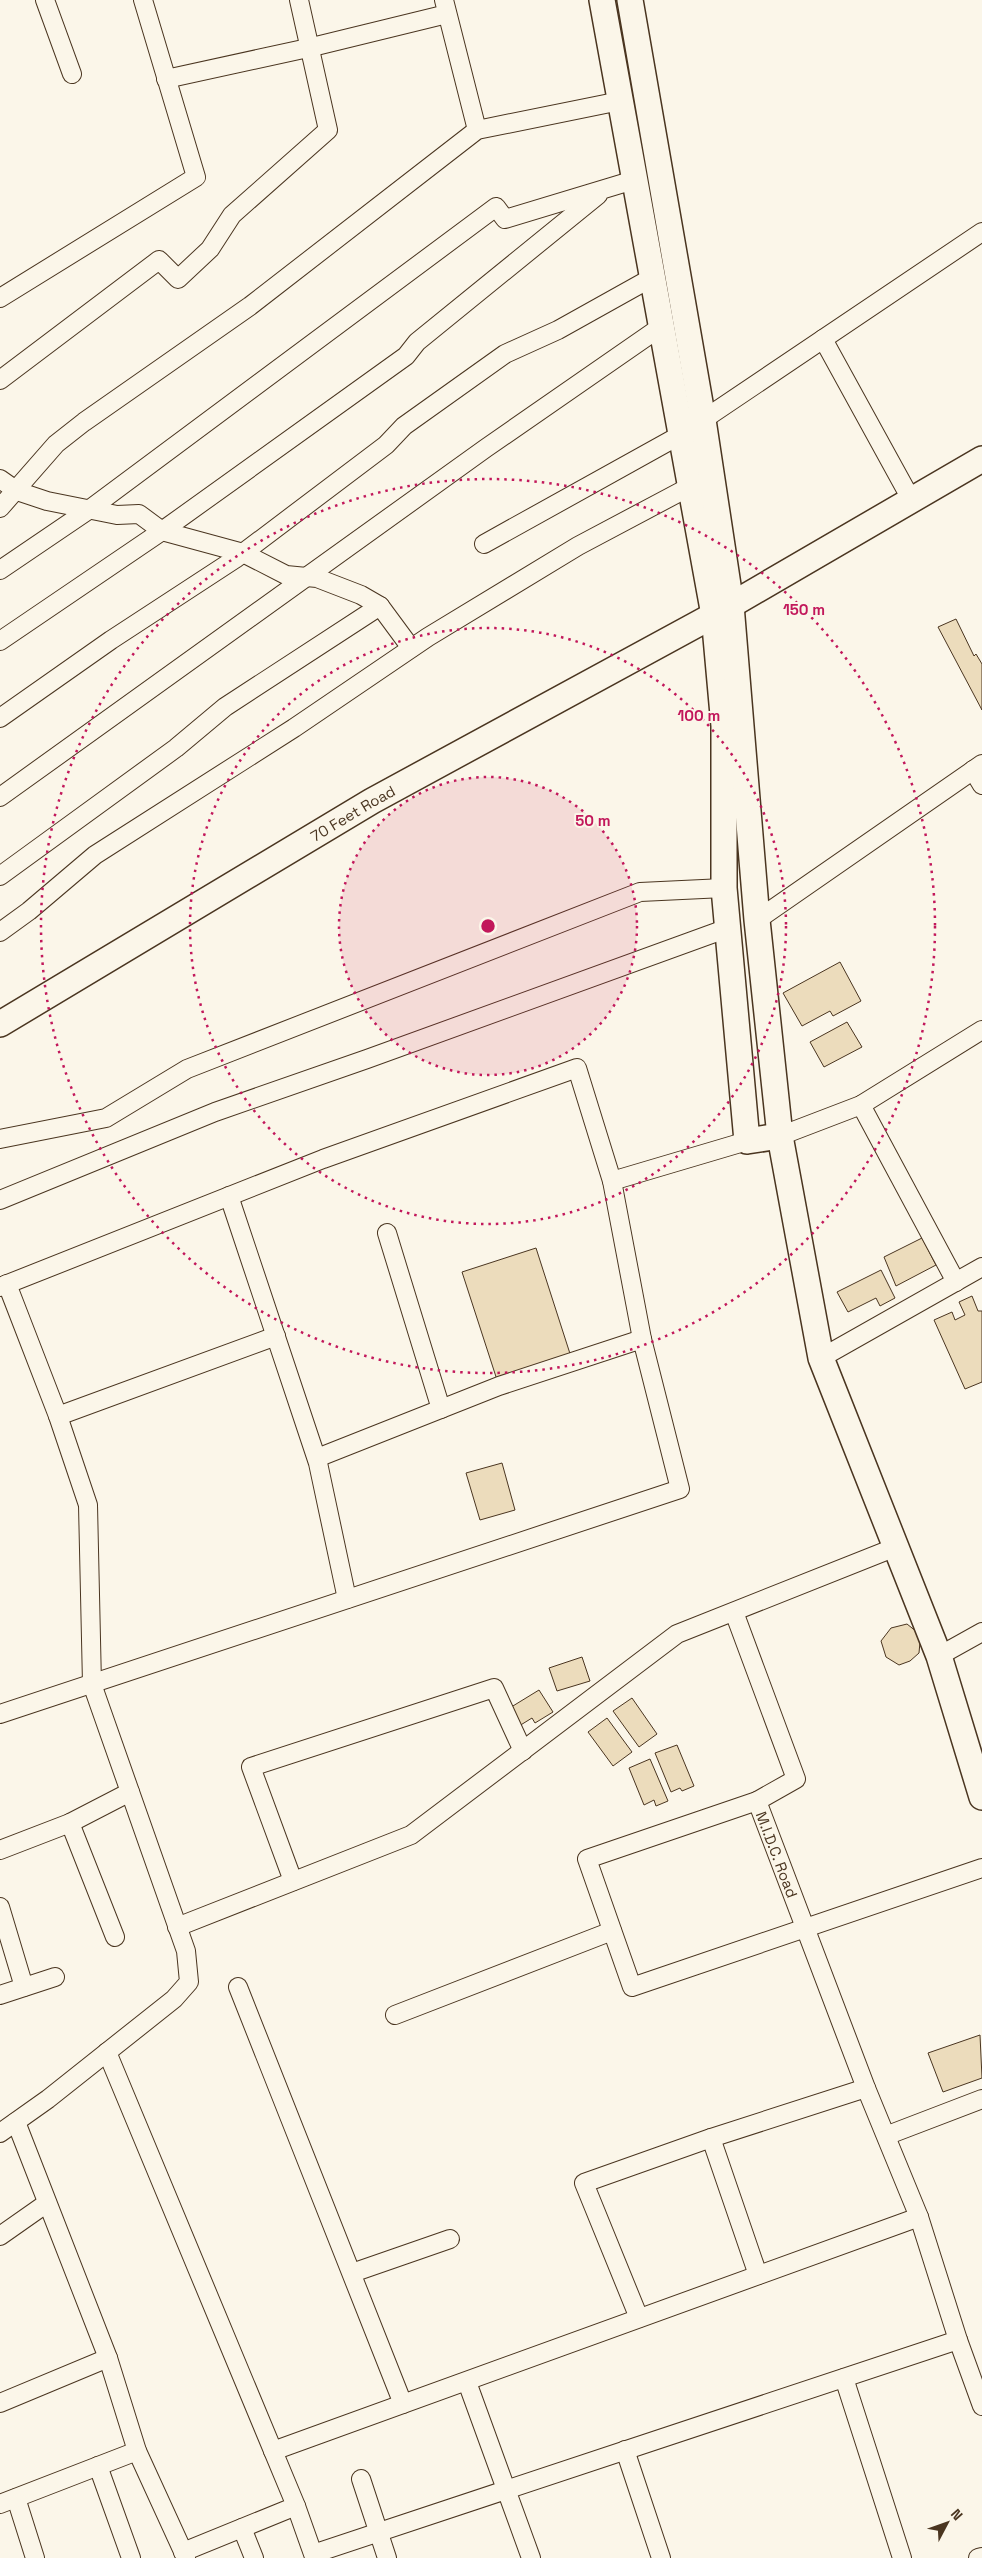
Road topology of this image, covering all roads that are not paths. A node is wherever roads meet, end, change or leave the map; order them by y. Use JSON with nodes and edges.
{"nodes":[{"id":1,"x":45,"y":0,"type":"edge"},
{"id":2,"x":143,"y":0,"type":"edge"},
{"id":3,"x":299,"y":0,"type":"edge"},
{"id":4,"x":602,"y":0,"type":"edge"},
{"id":5,"x":630,"y":0,"type":"edge"},
{"id":6,"x":446,"y":7,"type":"edge"},
{"id":7,"x":308,"y":48,"type":"junction"},
{"id":8,"x":72,"y":74,"type":"dead end"},
{"id":9,"x":166,"y":79,"type":"junction"},
{"id":10,"x":620,"y":101,"type":"junction"},
{"id":11,"x":477,"y":130,"type":"junction"},
{"id":12,"x":634,"y":180,"type":"junction"},
{"id":13,"x":604,"y":190,"type":"junction"},
{"id":14,"x":982,"y":232,"type":"edge"},
{"id":15,"x":652,"y":276,"type":"junction"},
{"id":16,"x":0,"y":298,"type":"edge"},
{"id":17,"x":662,"y":326,"type":"junction"},
{"id":18,"x":823,"y":339,"type":"junction"},
{"id":19,"x":0,"y":380,"type":"edge"},
{"id":20,"x":703,"y":420,"type":"junction"},
{"id":21,"x":682,"y":434,"type":"junction"},
{"id":22,"x":982,"y":459,"type":"edge"},
{"id":23,"x":0,"y":479,"type":"edge"},
{"id":24,"x":691,"y":486,"type":"junction"},
{"id":25,"x":17,"y":491,"type":"junction"},
{"id":26,"x":912,"y":501,"type":"junction"},
{"id":27,"x":0,"y":508,"type":"edge"},
{"id":28,"x":90,"y":509,"type":"junction"},
{"id":29,"x":162,"y":531,"type":"junction"},
{"id":30,"x":484,"y":544,"type":"dead end"},
{"id":31,"x":242,"y":553,"type":"junction"},
{"id":32,"x":0,"y":570,"type":"edge"},
{"id":33,"x":306,"y":577,"type":"junction"},
{"id":34,"x":380,"y":606,"type":"junction"},
{"id":35,"x":722,"y":610,"type":"junction"},
{"id":36,"x":0,"y":641,"type":"edge"},
{"id":37,"x":411,"y":648,"type":"junction"},
{"id":38,"x":0,"y":718,"type":"edge"},
{"id":39,"x":979,"y":773,"type":"edge"},
{"id":40,"x":0,"y":797,"type":"edge"},
{"id":41,"x":0,"y":876,"type":"edge"},
{"id":42,"x":724,"y":888,"type":"junction"},
{"id":43,"x":757,"y":920,"type":"junction"},
{"id":44,"x":728,"y":928,"type":"junction"},
{"id":45,"x":0,"y":932,"type":"edge"},
{"id":46,"x":0,"y":1024,"type":"edge"},
{"id":47,"x":982,"y":1030,"type":"edge"},
{"id":48,"x":861,"y":1105,"type":"junction"},
{"id":49,"x":780,"y":1136,"type":"junction"},
{"id":50,"x":0,"y":1139,"type":"edge"},
{"id":51,"x":747,"y":1141,"type":"junction"},
{"id":52,"x":612,"y":1180,"type":"junction"},
{"id":53,"x":229,"y":1196,"type":"junction"},
{"id":54,"x":0,"y":1200,"type":"edge"},
{"id":55,"x":387,"y":1233,"type":"dead end"},
{"id":56,"x":982,"y":1267,"type":"edge"},
{"id":57,"x":956,"y":1282,"type":"junction"},
{"id":58,"x":4,"y":1286,"type":"edge"},
{"id":59,"x":276,"y":1336,"type":"junction"},
{"id":60,"x":642,"y":1339,"type":"junction"},
{"id":61,"x":821,"y":1358,"type":"junction"},
{"id":62,"x":441,"y":1409,"type":"junction"},
{"id":63,"x":58,"y":1416,"type":"junction"},
{"id":64,"x":317,"y":1458,"type":"junction"},
{"id":65,"x":896,"y":1547,"type":"junction"},
{"id":66,"x":347,"y":1599,"type":"junction"},
{"id":67,"x":734,"y":1612,"type":"junction"},
{"id":68,"x":982,"y":1632,"type":"edge"},
{"id":69,"x":939,"y":1656,"type":"junction"},
{"id":70,"x":92,"y":1684,"type":"junction"},
{"id":71,"x":0,"y":1714,"type":"edge"},
{"id":72,"x":522,"y":1751,"type":"junction"},
{"id":73,"x":130,"y":1792,"type":"junction"},
{"id":74,"x":982,"y":1797,"type":"edge"},
{"id":75,"x":757,"y":1801,"type":"junction"},
{"id":76,"x":70,"y":1823,"type":"junction"},
{"id":77,"x":0,"y":1850,"type":"edge"},
{"id":78,"x":982,"y":1868,"type":"edge"},
{"id":79,"x":293,"y":1881,"type":"junction"},
{"id":80,"x":0,"y":1907,"type":"edge"},
{"id":81,"x":177,"y":1927,"type":"junction"},
{"id":82,"x":805,"y":1928,"type":"junction"},
{"id":83,"x":612,"y":1931,"type":"junction"},
{"id":84,"x":115,"y":1937,"type":"dead end"},
{"id":85,"x":55,"y":1977,"type":"dead end"},
{"id":86,"x":24,"y":1987,"type":"junction"},
{"id":87,"x":238,"y":1987,"type":"dead end"},
{"id":88,"x":0,"y":1996,"type":"edge"},
{"id":89,"x":395,"y":2015,"type":"dead end"},
{"id":90,"x":107,"y":2052,"type":"junction"},
{"id":91,"x":866,"y":2088,"type":"junction"},
{"id":92,"x":982,"y":2099,"type":"edge"},
{"id":93,"x":16,"y":2122,"type":"junction"},
{"id":94,"x":0,"y":2132,"type":"edge"},
{"id":95,"x":888,"y":2135,"type":"junction"},
{"id":96,"x":711,"y":2138,"type":"junction"},
{"id":97,"x":47,"y":2203,"type":"junction"},
{"id":98,"x":919,"y":2217,"type":"junction"},
{"id":99,"x":0,"y":2236,"type":"edge"},
{"id":100,"x":450,"y":2240,"type":"dead end"},
{"id":101,"x":352,"y":2273,"type":"junction"},
{"id":102,"x":758,"y":2275,"type":"junction"},
{"id":103,"x":638,"y":2318,"type":"junction"},
{"id":104,"x":958,"y":2340,"type":"junction"},
{"id":105,"x":108,"y":2358,"type":"junction"},
{"id":106,"x":844,"y":2378,"type":"junction"},
{"id":107,"x":467,"y":2382,"type":"junction"},
{"id":108,"x":0,"y":2403,"type":"edge"},
{"id":109,"x":403,"y":2404,"type":"junction"},
{"id":110,"x":982,"y":2406,"type":"edge"},
{"id":111,"x":625,"y":2450,"type":"junction"},
{"id":112,"x":137,"y":2451,"type":"junction"},
{"id":113,"x":273,"y":2451,"type":"junction"},
{"id":114,"x":98,"y":2466,"type":"junction"},
{"id":115,"x":361,"y":2479,"type":"dead end"},
{"id":116,"x":506,"y":2490,"type":"junction"},
{"id":117,"x":16,"y":2498,"type":"junction"},
{"id":118,"x":0,"y":2504,"type":"edge"},
{"id":119,"x":296,"y":2506,"type":"junction"},
{"id":120,"x":242,"y":2528,"type":"junction"},
{"id":121,"x":379,"y":2532,"type":"junction"},
{"id":122,"x":184,"y":2555,"type":"edge"},
{"id":123,"x":982,"y":2557,"type":"edge"},
{"id":124,"x":35,"y":2558,"type":"edge"},
{"id":125,"x":132,"y":2558,"type":"edge"},
{"id":126,"x":254,"y":2558,"type":"edge"},
{"id":127,"x":387,"y":2558,"type":"edge"},
{"id":128,"x":530,"y":2558,"type":"edge"},
{"id":129,"x":661,"y":2558,"type":"edge"},
{"id":130,"x":902,"y":2558,"type":"edge"},
{"id":131,"x":978,"y":2558,"type":"edge"}],
"edges":[{"from":1,"to":8,"type":"street"},
{"from":2,"to":9,"type":"street"},
{"from":3,"to":7,"type":"street"},
{"from":4,"to":10,"type":"main road"},
{"from":5,"to":20,"type":"main road"},
{"from":6,"to":7,"type":"street"},
{"from":6,"to":11,"type":"street"},
{"from":7,"to":9,"type":"street"},
{"from":7,"to":19,"type":"street"},
{"from":9,"to":16,"type":"street"},
{"from":10,"to":11,"type":"street"},
{"from":10,"to":12,"type":"main road"},
{"from":11,"to":25,"type":"street"},
{"from":12,"to":13,"type":"street"},
{"from":12,"to":15,"type":"main road"},
{"from":13,"to":28,"type":"street"},
{"from":13,"to":29,"type":"street"},
{"from":14,"to":18,"type":"street"},
{"from":15,"to":17,"type":"main road"},
{"from":15,"to":31,"type":"street"},
{"from":17,"to":21,"type":"main road"},
{"from":17,"to":33,"type":"street"},
{"from":18,"to":20,"type":"street"},
{"from":18,"to":26,"type":"street"},
{"from":20,"to":21,"type":"street"},
{"from":20,"to":35,"type":"main road"},
{"from":21,"to":24,"type":"main road"},
{"from":21,"to":30,"type":"street"},
{"from":22,"to":26,"type":"main road","name":"70 Feet Road"},
{"from":23,"to":25,"type":"street"},
{"from":24,"to":35,"type":"main road"},
{"from":24,"to":37,"type":"street"},
{"from":25,"to":27,"type":"street"},
{"from":25,"to":28,"type":"street"},
{"from":26,"to":35,"type":"main road","name":"70 Feet Road"},
{"from":28,"to":29,"type":"street"},
{"from":28,"to":32,"type":"street"},
{"from":29,"to":31,"type":"street"},
{"from":29,"to":36,"type":"street"},
{"from":31,"to":33,"type":"street"},
{"from":31,"to":38,"type":"street"},
{"from":33,"to":34,"type":"street"},
{"from":33,"to":40,"type":"street"},
{"from":34,"to":37,"type":"street"},
{"from":34,"to":41,"type":"street"},
{"from":35,"to":42,"type":"main road"},
{"from":35,"to":43,"type":"main road"},
{"from":35,"to":46,"type":"main road","name":"70 Feet Road"},
{"from":37,"to":45,"type":"street"},
{"from":39,"to":43,"type":"street"},
{"from":42,"to":44,"type":"main road"},
{"from":42,"to":50,"type":"street"},
{"from":43,"to":49,"type":"main road"},
{"from":44,"to":51,"type":"main road"},
{"from":44,"to":54,"type":"street"},
{"from":47,"to":48,"type":"street"},
{"from":48,"to":49,"type":"street"},
{"from":48,"to":57,"type":"street"},
{"from":49,"to":51,"type":"main road"},
{"from":49,"to":61,"type":"main road"},
{"from":51,"to":52,"type":"street"},
{"from":52,"to":53,"type":"street"},
{"from":52,"to":60,"type":"street"},
{"from":53,"to":58,"type":"street"},
{"from":53,"to":59,"type":"street"},
{"from":55,"to":62,"type":"street"},
{"from":56,"to":57,"type":"street"},
{"from":57,"to":61,"type":"street"},
{"from":58,"to":63,"type":"street"},
{"from":59,"to":63,"type":"street"},
{"from":59,"to":64,"type":"street"},
{"from":60,"to":62,"type":"street"},
{"from":60,"to":66,"type":"street"},
{"from":61,"to":65,"type":"main road"},
{"from":62,"to":64,"type":"street"},
{"from":63,"to":70,"type":"street"},
{"from":64,"to":66,"type":"street"},
{"from":65,"to":67,"type":"street"},
{"from":65,"to":69,"type":"main road"},
{"from":66,"to":70,"type":"street"},
{"from":67,"to":72,"type":"street"},
{"from":67,"to":75,"type":"street","name":"M.I.D.C. Road"},
{"from":68,"to":69,"type":"street"},
{"from":69,"to":74,"type":"main road"},
{"from":70,"to":71,"type":"street"},
{"from":70,"to":73,"type":"street"},
{"from":72,"to":79,"type":"street"},
{"from":72,"to":79,"type":"street"},
{"from":73,"to":76,"type":"street"},
{"from":73,"to":81,"type":"street"},
{"from":75,"to":82,"type":"street","name":"M.I.D.C. Road"},
{"from":75,"to":83,"type":"street"},
{"from":76,"to":77,"type":"street"},
{"from":76,"to":84,"type":"street"},
{"from":78,"to":82,"type":"street"},
{"from":79,"to":81,"type":"street"},
{"from":80,"to":86,"type":"street"},
{"from":81,"to":90,"type":"street"},
{"from":82,"to":83,"type":"street"},
{"from":82,"to":91,"type":"street","name":"M.I.D.C. Road"},
{"from":83,"to":89,"type":"street"},
{"from":85,"to":86,"type":"street"},
{"from":86,"to":88,"type":"street"},
{"from":87,"to":101,"type":"street"},
{"from":90,"to":93,"type":"street"},
{"from":90,"to":113,"type":"street"},
{"from":91,"to":95,"type":"street","name":"M.I.D.C. Road"},
{"from":91,"to":96,"type":"street"},
{"from":92,"to":95,"type":"street"},
{"from":93,"to":94,"type":"street"},
{"from":93,"to":97,"type":"street"},
{"from":95,"to":98,"type":"street","name":"M.I.D.C. Road"},
{"from":96,"to":102,"type":"street"},
{"from":96,"to":103,"type":"street"},
{"from":97,"to":99,"type":"street"},
{"from":97,"to":105,"type":"street"},
{"from":98,"to":102,"type":"street"},
{"from":98,"to":104,"type":"street","name":"M.I.D.C. Road"},
{"from":100,"to":101,"type":"street"},
{"from":101,"to":109,"type":"street"},
{"from":102,"to":103,"type":"street"},
{"from":103,"to":107,"type":"street"},
{"from":104,"to":106,"type":"street"},
{"from":104,"to":110,"type":"street","name":"M.I.D.C. Road"},
{"from":105,"to":108,"type":"street"},
{"from":105,"to":112,"type":"street"},
{"from":106,"to":111,"type":"street"},
{"from":106,"to":130,"type":"street"},
{"from":107,"to":109,"type":"street"},
{"from":107,"to":116,"type":"street"},
{"from":109,"to":113,"type":"street"},
{"from":111,"to":116,"type":"street"},
{"from":111,"to":129,"type":"street"},
{"from":112,"to":114,"type":"street"},
{"from":112,"to":122,"type":"street"},
{"from":113,"to":119,"type":"street"},
{"from":114,"to":117,"type":"street"},
{"from":114,"to":125,"type":"street"},
{"from":115,"to":121,"type":"street"},
{"from":116,"to":121,"type":"street"},
{"from":116,"to":128,"type":"street"},
{"from":117,"to":118,"type":"street"},
{"from":117,"to":124,"type":"street"},
{"from":119,"to":120,"type":"street"},
{"from":119,"to":121,"type":"street"},
{"from":120,"to":122,"type":"street"},
{"from":120,"to":126,"type":"street"},
{"from":121,"to":127,"type":"street"},
{"from":123,"to":131,"type":"street"}]}
